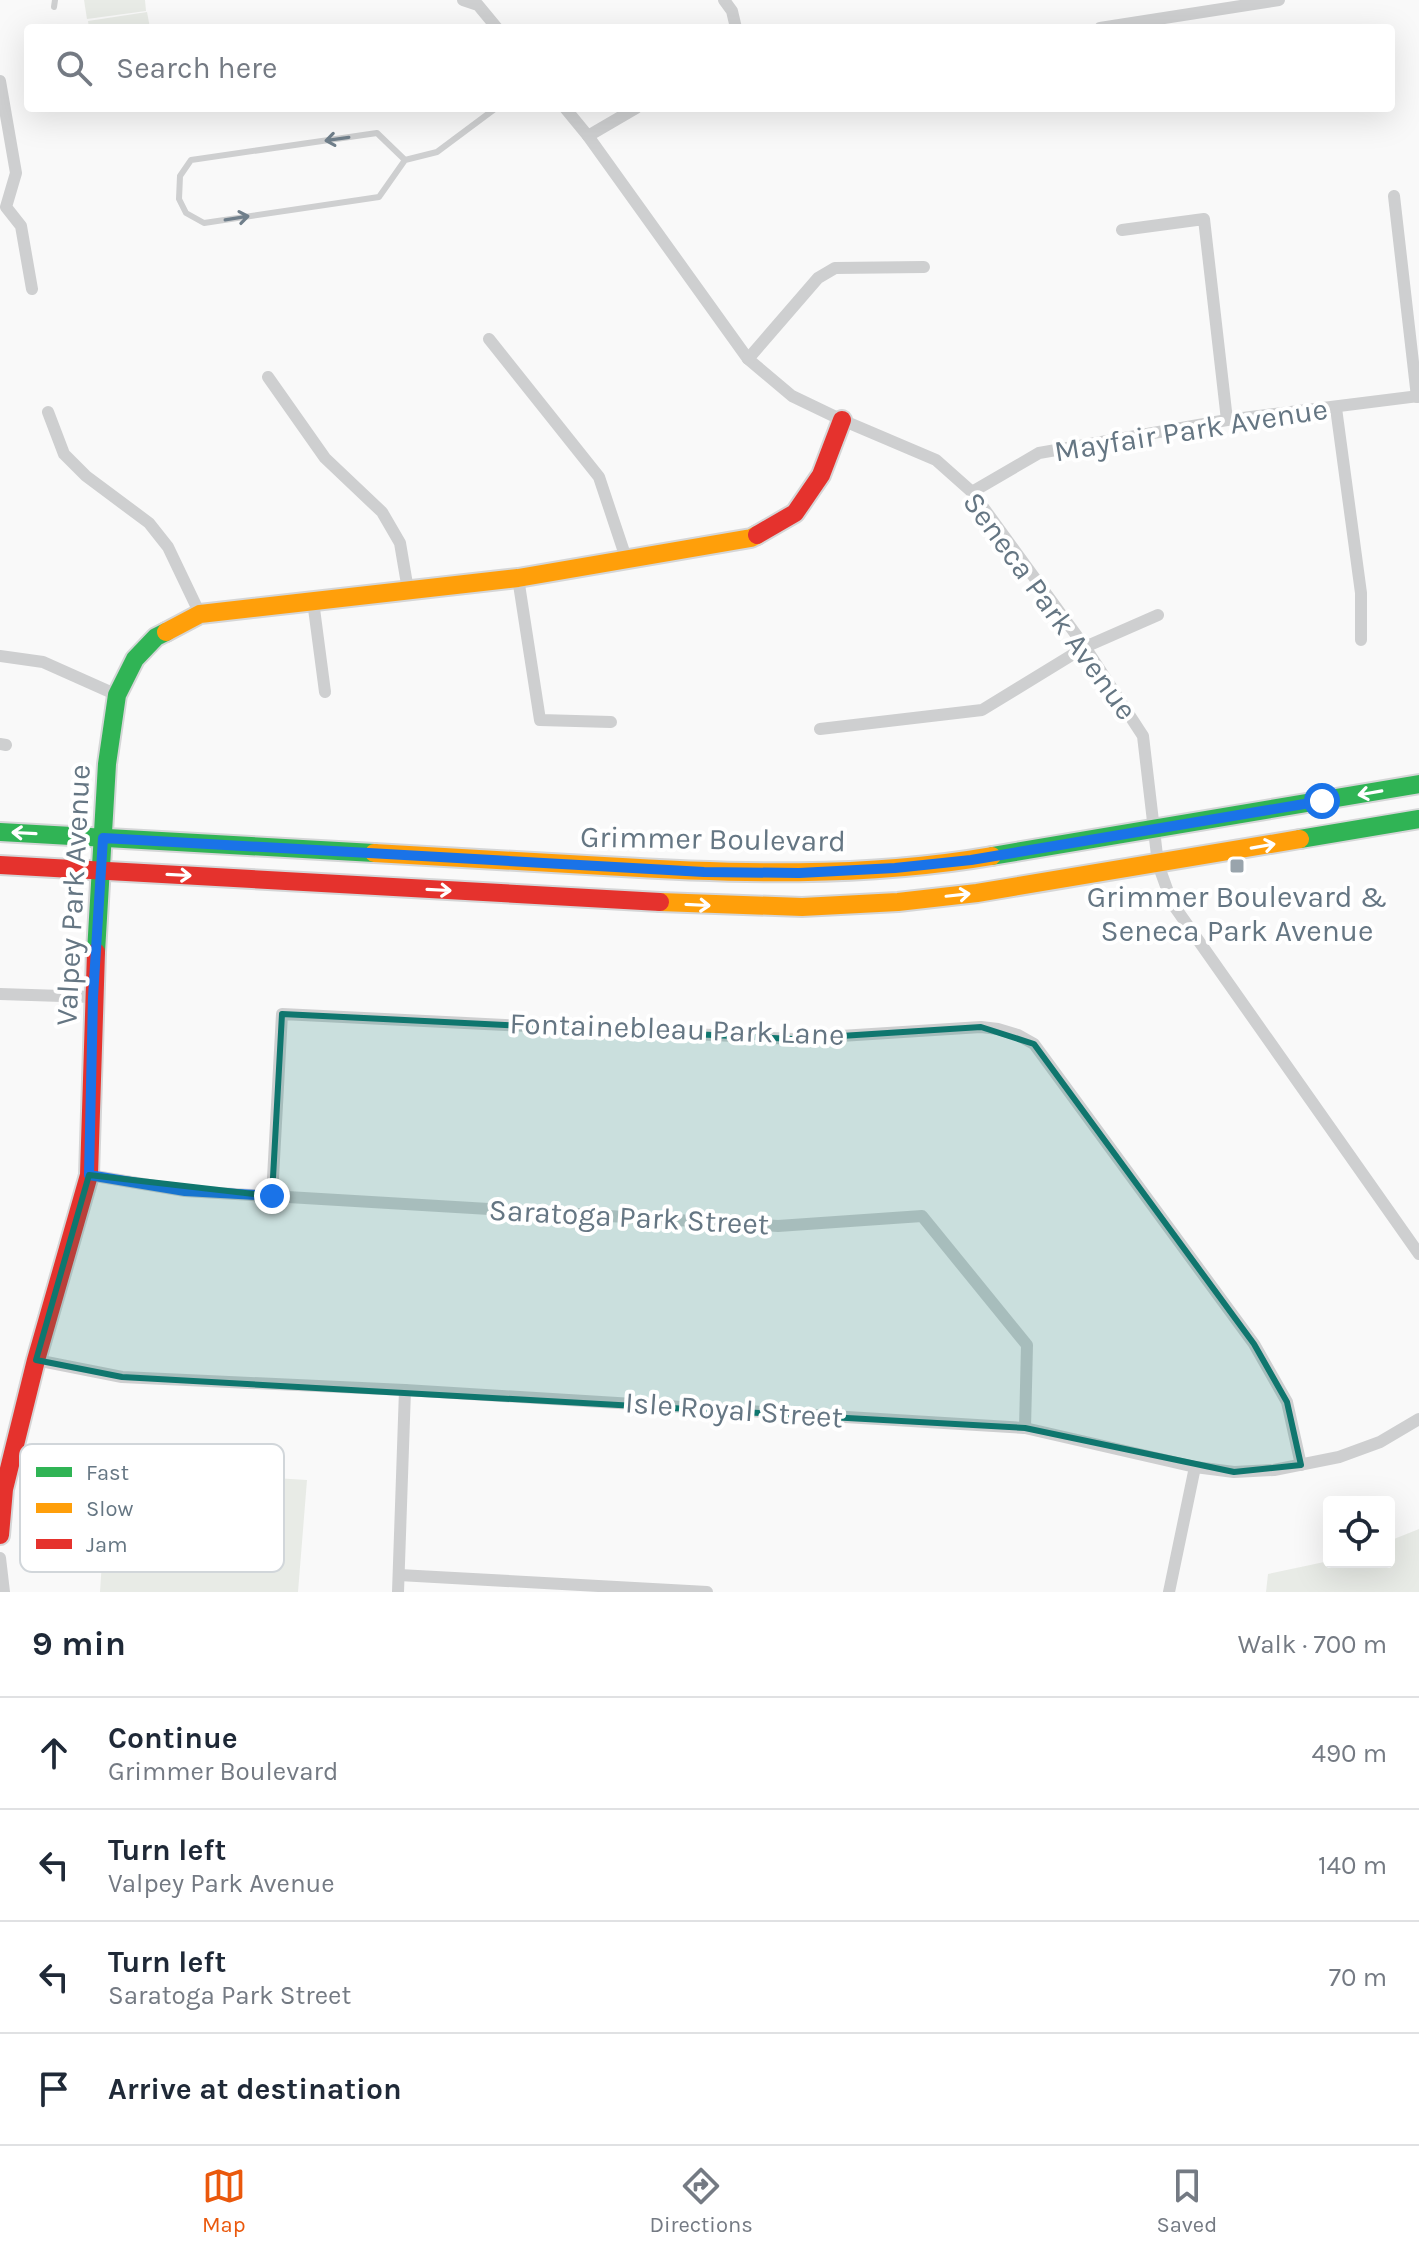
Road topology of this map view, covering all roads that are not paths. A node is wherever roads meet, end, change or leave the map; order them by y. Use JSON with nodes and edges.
{"nodes":[{"id":1,"x":463,"y":0,"type":"edge"},
{"id":2,"x":724,"y":0,"type":"edge"},
{"id":3,"x":1279,"y":0,"type":"edge"},
{"id":4,"x":494,"y":24,"type":"edge"},
{"id":5,"x":735,"y":24,"type":"edge"},
{"id":6,"x":1126,"y":24,"type":"edge"},
{"id":7,"x":0,"y":81,"type":"edge"},
{"id":8,"x":491,"y":112,"type":"edge"},
{"id":9,"x":568,"y":112,"type":"edge"},
{"id":10,"x":629,"y":112,"type":"edge"},
{"id":11,"x":588,"y":136,"type":"junction"},
{"id":12,"x":405,"y":160,"type":"junction"},
{"id":13,"x":1394,"y":196,"type":"dead end"},
{"id":14,"x":3,"y":208,"type":"edge"},
{"id":15,"x":1122,"y":230,"type":"dead end"},
{"id":16,"x":924,"y":267,"type":"dead end"},
{"id":17,"x":32,"y":289,"type":"dead end"},
{"id":18,"x":489,"y":339,"type":"dead end"},
{"id":19,"x":748,"y":359,"type":"junction"},
{"id":20,"x":268,"y":377,"type":"dead end"},
{"id":21,"x":1418,"y":397,"type":"edge"},
{"id":22,"x":1336,"y":408,"type":"junction"},
{"id":23,"x":48,"y":412,"type":"dead end"},
{"id":24,"x":842,"y":420,"type":"junction"},
{"id":25,"x":1227,"y":420,"type":"junction"},
{"id":26,"x":972,"y":492,"type":"junction"},
{"id":27,"x":627,"y":561,"type":"junction"},
{"id":28,"x":518,"y":578,"type":"junction"},
{"id":29,"x":408,"y":590,"type":"junction"},
{"id":30,"x":313,"y":601,"type":"junction"},
{"id":31,"x":200,"y":614,"type":"junction"},
{"id":32,"x":1158,"y":615,"type":"dead end"},
{"id":33,"x":1361,"y":640,"type":"dead end"},
{"id":34,"x":1085,"y":647,"type":"junction"},
{"id":35,"x":0,"y":656,"type":"edge"},
{"id":36,"x":325,"y":692,"type":"dead end"},
{"id":37,"x":117,"y":695,"type":"junction"},
{"id":38,"x":611,"y":722,"type":"dead end"},
{"id":39,"x":820,"y":729,"type":"dead end"},
{"id":40,"x":1419,"y":784,"type":"edge"},
{"id":41,"x":1419,"y":819,"type":"edge"},
{"id":42,"x":1155,"y":830,"type":"junction"},
{"id":43,"x":0,"y":832,"type":"edge"},
{"id":44,"x":103,"y":838,"type":"junction"},
{"id":45,"x":1158,"y":864,"type":"junction"},
{"id":46,"x":0,"y":865,"type":"edge"},
{"id":47,"x":101,"y":870,"type":"junction"},
{"id":48,"x":0,"y":994,"type":"edge"},
{"id":49,"x":93,"y":997,"type":"junction"},
{"id":50,"x":89,"y":1175,"type":"junction"},
{"id":51,"x":272,"y":1196,"type":"junction"},
{"id":52,"x":1419,"y":1254,"type":"edge"},
{"id":53,"x":36,"y":1360,"type":"junction"},
{"id":54,"x":405,"y":1390,"type":"junction"},
{"id":55,"x":1419,"y":1419,"type":"edge"},
{"id":56,"x":1025,"y":1428,"type":"junction"},
{"id":57,"x":1301,"y":1465,"type":"junction"},
{"id":58,"x":1195,"y":1467,"type":"junction"},
{"id":59,"x":0,"y":1535,"type":"edge"},
{"id":60,"x":0,"y":1558,"type":"edge"},
{"id":61,"x":399,"y":1575,"type":"junction"},
{"id":62,"x":4,"y":1592,"type":"edge"},
{"id":63,"x":398,"y":1592,"type":"edge"},
{"id":64,"x":707,"y":1592,"type":"edge"},
{"id":65,"x":1169,"y":1592,"type":"edge"}],
"edges":[{"from":1,"to":4,"type":"street"},
{"from":2,"to":5,"type":"street"},
{"from":3,"to":6,"type":"street"},
{"from":7,"to":14,"type":"street"},
{"from":8,"to":12,"type":"lane"},
{"from":9,"to":11,"type":"street","name":"Seneca Park Avenue"},
{"from":10,"to":11,"type":"street"},
{"from":11,"to":19,"type":"street","name":"Seneca Park Avenue"},
{"from":12,"to":12,"type":"lane","one_way":true},
{"from":13,"to":21,"type":"street"},
{"from":14,"to":17,"type":"street"},
{"from":15,"to":25,"type":"street"},
{"from":16,"to":19,"type":"street"},
{"from":18,"to":27,"type":"street"},
{"from":19,"to":24,"type":"street","name":"Seneca Park Avenue"},
{"from":20,"to":29,"type":"street"},
{"from":21,"to":22,"type":"street","name":"Mayfair Park Avenue"},
{"from":22,"to":25,"type":"street","name":"Mayfair Park Avenue"},
{"from":22,"to":33,"type":"street"},
{"from":23,"to":31,"type":"street"},
{"from":24,"to":26,"type":"street","name":"Seneca Park Avenue"},
{"from":24,"to":27,"type":"main road","name":"Valpey Park Avenue"},
{"from":25,"to":26,"type":"street","name":"Mayfair Park Avenue"},
{"from":26,"to":34,"type":"street","name":"Seneca Park Avenue"},
{"from":27,"to":28,"type":"main road","name":"Valpey Park Avenue"},
{"from":28,"to":29,"type":"main road","name":"Valpey Park Avenue"},
{"from":28,"to":38,"type":"street"},
{"from":29,"to":30,"type":"main road","name":"Valpey Park Avenue"},
{"from":30,"to":31,"type":"main road","name":"Valpey Park Avenue"},
{"from":30,"to":36,"type":"street"},
{"from":31,"to":37,"type":"main road","name":"Valpey Park Avenue"},
{"from":32,"to":34,"type":"street"},
{"from":34,"to":39,"type":"street"},
{"from":34,"to":42,"type":"street","name":"Seneca Park Avenue"},
{"from":35,"to":37,"type":"street"},
{"from":37,"to":44,"type":"main road","name":"Valpey Park Avenue"},
{"from":40,"to":42,"type":"main road","name":"Grimmer Boulevard","one_way":true},
{"from":45,"to":41,"type":"main road","name":"Grimmer Boulevard","one_way":true},
{"from":42,"to":44,"type":"main road","name":"Grimmer Boulevard"},
{"from":42,"to":45,"type":"street","name":"Seneca Park Avenue"},
{"from":44,"to":43,"type":"main road","name":"Grimmer Boulevard","one_way":true},
{"from":44,"to":47,"type":"main road","name":"Valpey Park Avenue"},
{"from":47,"to":45,"type":"main road","name":"Grimmer Boulevard","one_way":true},
{"from":45,"to":52,"type":"street","name":"Seneca Park Avenue"},
{"from":46,"to":47,"type":"main road","name":"Grimmer Boulevard"},
{"from":47,"to":49,"type":"main road","name":"Valpey Park Avenue"},
{"from":48,"to":49,"type":"street"},
{"from":49,"to":50,"type":"main road","name":"Valpey Park Avenue"},
{"from":50,"to":51,"type":"street","name":"Saratoga Park Street"},
{"from":50,"to":53,"type":"main road","name":"Valpey Park Avenue"},
{"from":51,"to":56,"type":"street","name":"Saratoga Park Street"},
{"from":51,"to":57,"type":"street","name":"Fontainebleau Park Lane"},
{"from":53,"to":54,"type":"street","name":"Isle Royal Street"},
{"from":53,"to":59,"type":"main road","name":"Valpey Park Avenue"},
{"from":54,"to":56,"type":"street","name":"Isle Royal Street"},
{"from":54,"to":61,"type":"street"},
{"from":55,"to":57,"type":"street","name":"Isle Royal Street"},
{"from":56,"to":58,"type":"street","name":"Isle Royal Street"},
{"from":57,"to":58,"type":"street","name":"Isle Royal Street"},
{"from":58,"to":65,"type":"street"},
{"from":60,"to":62,"type":"street"},
{"from":61,"to":63,"type":"street"},
{"from":61,"to":64,"type":"street"}]}
